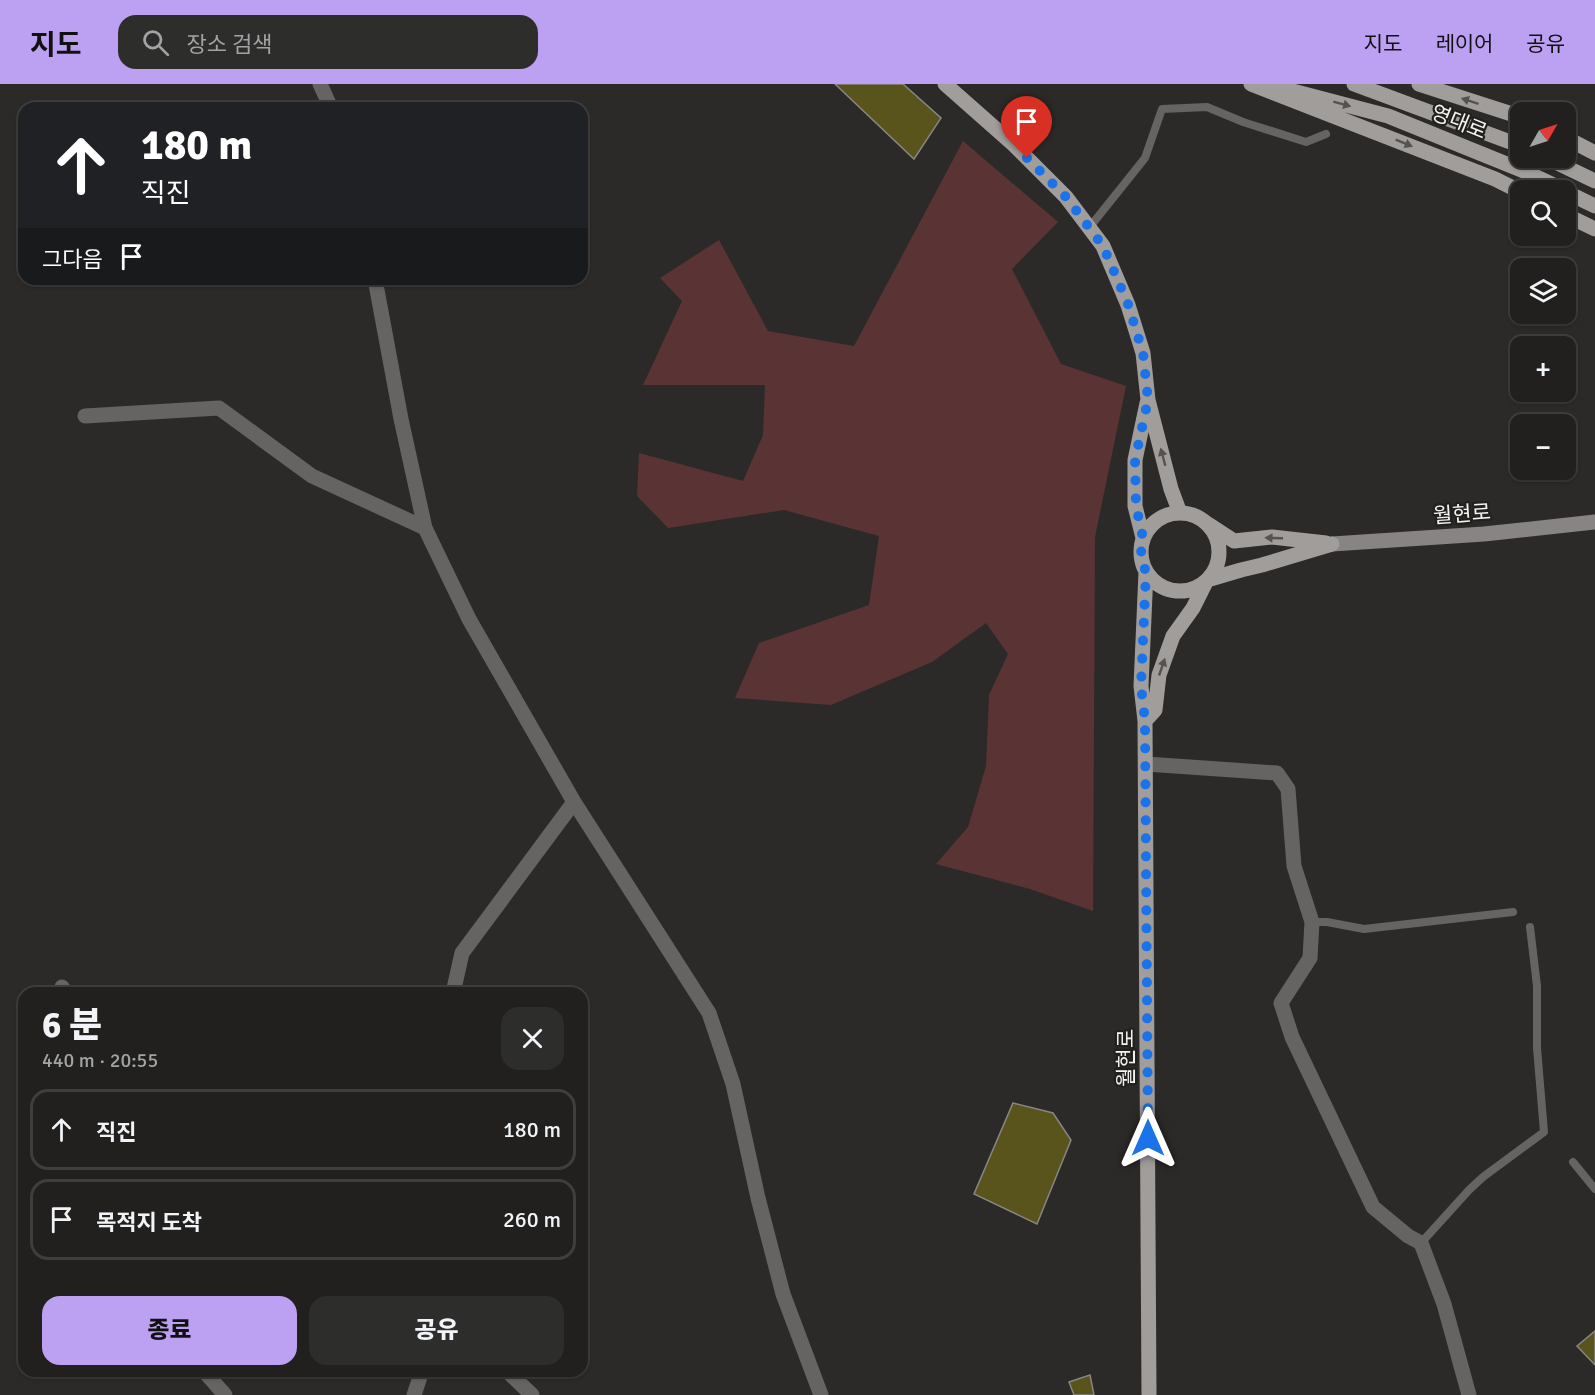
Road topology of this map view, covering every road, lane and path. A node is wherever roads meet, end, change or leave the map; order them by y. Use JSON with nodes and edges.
{"nodes":[{"id":1,"x":320,"y":84,"type":"edge"},
{"id":2,"x":945,"y":84,"type":"edge"},
{"id":3,"x":1251,"y":84,"type":"edge"},
{"id":4,"x":1266,"y":84,"type":"edge"},
{"id":5,"x":1354,"y":84,"type":"edge"},
{"id":6,"x":1419,"y":84,"type":"edge"},
{"id":7,"x":328,"y":102,"type":"edge"},
{"id":8,"x":1510,"y":113,"type":"edge"},
{"id":9,"x":1326,"y":134,"type":"dead end"},
{"id":10,"x":1510,"y":142,"type":"edge"},
{"id":11,"x":1576,"y":143,"type":"edge"},
{"id":12,"x":1595,"y":153,"type":"edge"},
{"id":13,"x":1568,"y":168,"type":"edge"},
{"id":14,"x":1542,"y":180,"type":"edge"},
{"id":15,"x":1595,"y":181,"type":"edge"},
{"id":16,"x":1510,"y":186,"type":"edge"},
{"id":17,"x":1576,"y":196,"type":"edge"},
{"id":18,"x":1595,"y":206,"type":"edge"},
{"id":19,"x":1576,"y":220,"type":"edge"},
{"id":20,"x":1089,"y":228,"type":"junction"},
{"id":21,"x":1595,"y":229,"type":"edge"},
{"id":22,"x":376,"y":285,"type":"edge"},
{"id":23,"x":1148,"y":400,"type":"junction"},
{"id":24,"x":84,"y":416,"type":"dead end"},
{"id":25,"x":1180,"y":513,"type":"junction"},
{"id":26,"x":1204,"y":521,"type":"junction"},
{"id":27,"x":1595,"y":522,"type":"edge"},
{"id":28,"x":425,"y":528,"type":"junction"},
{"id":29,"x":1143,"y":538,"type":"junction"},
{"id":30,"x":1332,"y":544,"type":"junction"},
{"id":31,"x":1146,"y":572,"type":"junction"},
{"id":32,"x":1207,"y":580,"type":"junction"},
{"id":33,"x":1145,"y":721,"type":"junction"},
{"id":34,"x":1146,"y":764,"type":"junction"},
{"id":35,"x":574,"y":802,"type":"junction"},
{"id":36,"x":1513,"y":912,"type":"dead end"},
{"id":37,"x":1312,"y":922,"type":"junction"},
{"id":38,"x":1530,"y":927,"type":"dead end"},
{"id":39,"x":454,"y":987,"type":"edge"},
{"id":40,"x":1573,"y":1161,"type":"dead end"},
{"id":41,"x":1595,"y":1189,"type":"edge"},
{"id":42,"x":1421,"y":1243,"type":"junction"},
{"id":43,"x":209,"y":1377,"type":"edge"},
{"id":44,"x":420,"y":1377,"type":"edge"},
{"id":45,"x":513,"y":1377,"type":"edge"},
{"id":46,"x":225,"y":1395,"type":"edge"},
{"id":47,"x":414,"y":1395,"type":"edge"},
{"id":48,"x":532,"y":1395,"type":"edge"},
{"id":49,"x":822,"y":1395,"type":"edge"},
{"id":50,"x":1149,"y":1395,"type":"edge"},
{"id":51,"x":1468,"y":1395,"type":"edge"}],
"edges":[{"from":1,"to":7,"type":"street"},
{"from":2,"to":20,"type":"main road"},
{"from":3,"to":16,"type":"main road","one_way":true},
{"from":4,"to":14,"type":"main road","name":"영대로","one_way":true},
{"from":5,"to":10,"type":"main road","name":"영대로"},
{"from":8,"to":6,"type":"main road","one_way":true},
{"from":9,"to":20,"type":"lane"},
{"from":11,"to":12,"type":"main road"},
{"from":13,"to":15,"type":"main road"},
{"from":17,"to":18,"type":"main road","name":"영대로"},
{"from":19,"to":21,"type":"main road"},
{"from":20,"to":23,"type":"main road"},
{"from":22,"to":28,"type":"street"},
{"from":25,"to":23,"type":"main road","one_way":true},
{"from":23,"to":29,"type":"main road"},
{"from":24,"to":28,"type":"street"},
{"from":25,"to":26,"type":"main road"},
{"from":25,"to":29,"type":"main road"},
{"from":30,"to":26,"type":"main road","one_way":true},
{"from":26,"to":32,"type":"main road"},
{"from":27,"to":30,"type":"street","name":"월현로"},
{"from":28,"to":35,"type":"street"},
{"from":29,"to":31,"type":"main road"},
{"from":30,"to":32,"type":"main road"},
{"from":31,"to":32,"type":"main road"},
{"from":31,"to":33,"type":"main road","name":"월현로"},
{"from":33,"to":32,"type":"main road","one_way":true},
{"from":33,"to":34,"type":"main road","name":"월현로"},
{"from":34,"to":37,"type":"street"},
{"from":34,"to":50,"type":"main road","name":"월현로"},
{"from":35,"to":39,"type":"street"},
{"from":35,"to":49,"type":"street"},
{"from":36,"to":37,"type":"lane"},
{"from":37,"to":42,"type":"street"},
{"from":38,"to":42,"type":"lane"},
{"from":40,"to":41,"type":"lane"},
{"from":42,"to":51,"type":"street"},
{"from":43,"to":46,"type":"street"},
{"from":44,"to":47,"type":"street"},
{"from":45,"to":48,"type":"street"}]}
